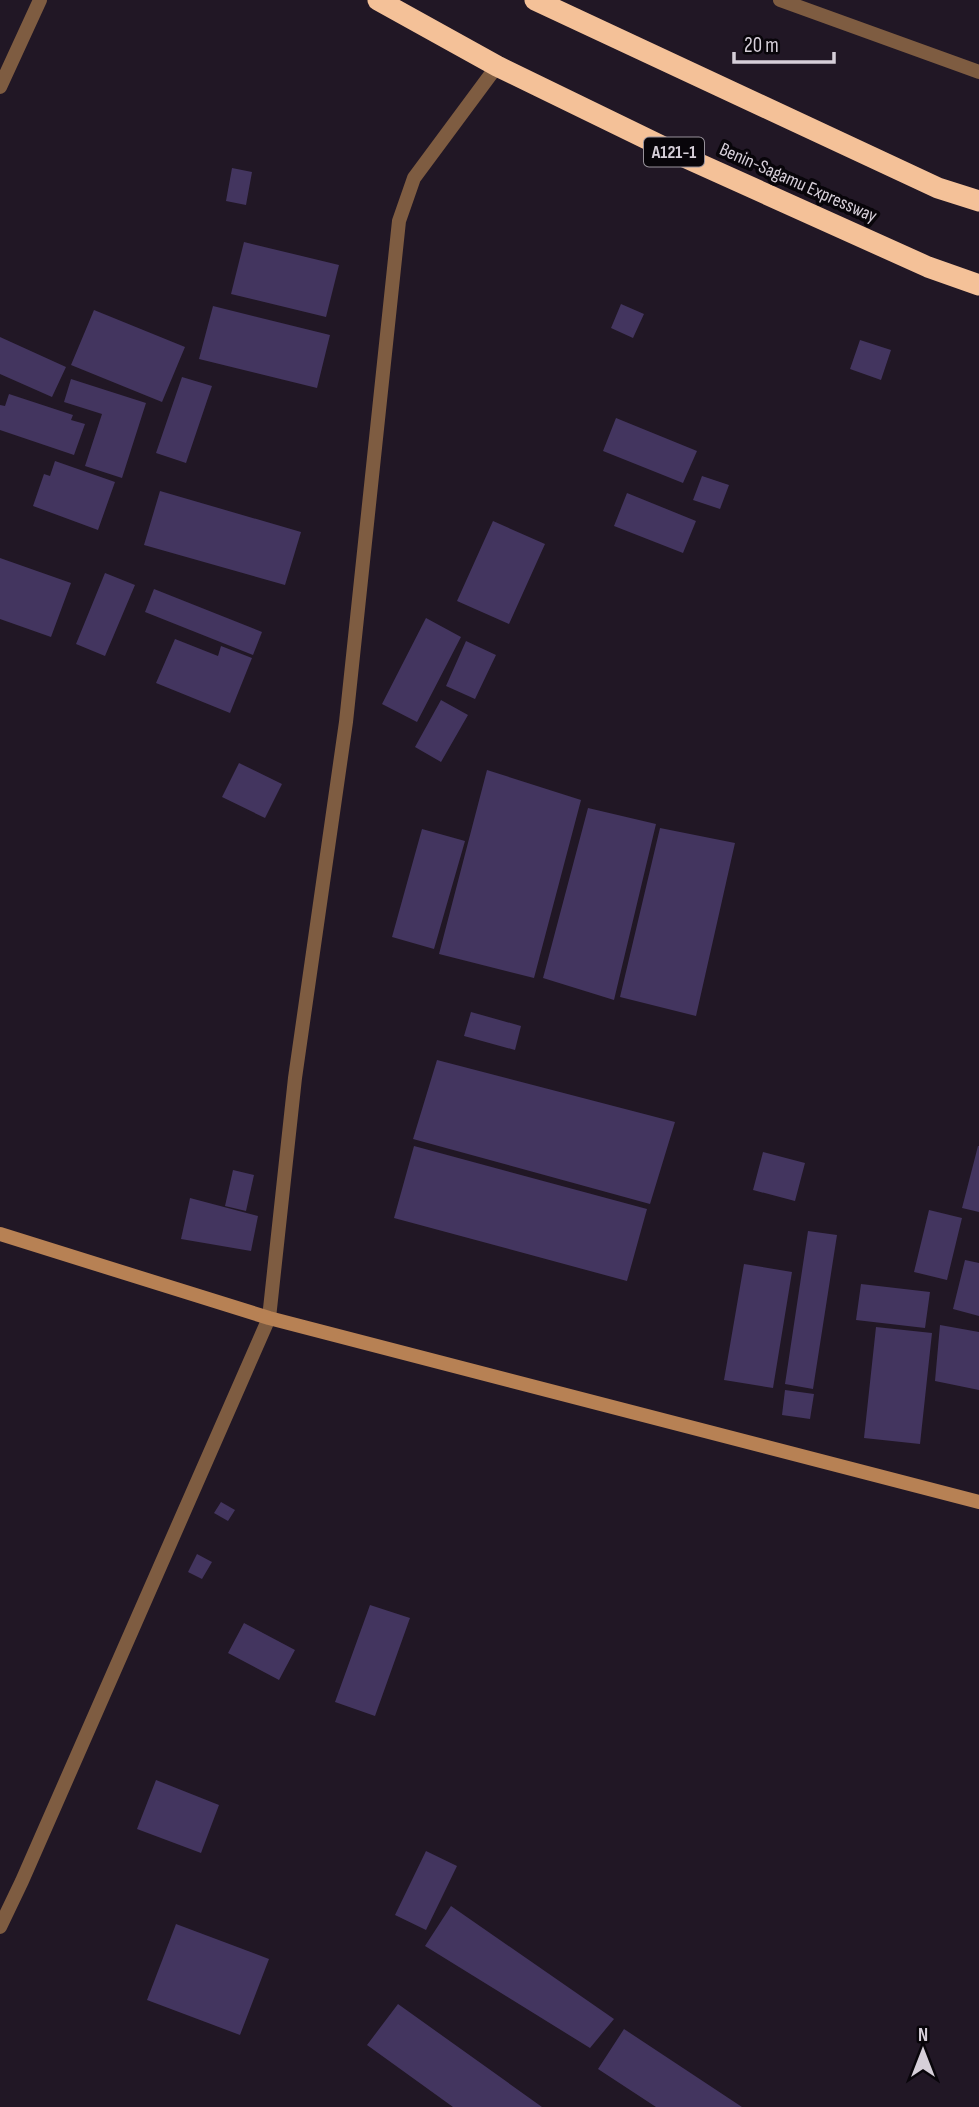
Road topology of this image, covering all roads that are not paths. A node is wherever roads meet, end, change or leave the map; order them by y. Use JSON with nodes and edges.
{"nodes":[{"id":1,"x":40,"y":0,"type":"edge"},
{"id":2,"x":378,"y":0,"type":"edge"},
{"id":3,"x":535,"y":0,"type":"edge"},
{"id":4,"x":780,"y":0,"type":"edge"},
{"id":5,"x":497,"y":66,"type":"junction"},
{"id":6,"x":979,"y":72,"type":"edge"},
{"id":7,"x":0,"y":87,"type":"edge"},
{"id":8,"x":979,"y":201,"type":"edge"},
{"id":9,"x":979,"y":285,"type":"edge"},
{"id":10,"x":0,"y":1234,"type":"edge"},
{"id":11,"x":269,"y":1318,"type":"junction"},
{"id":12,"x":979,"y":1502,"type":"edge"},
{"id":13,"x":0,"y":1927,"type":"edge"}],
"edges":[{"from":1,"to":7,"type":"street"},
{"from":2,"to":5,"type":"highway","name":"Benin-Sagamu Expressway","number":"A121-1"},
{"from":3,"to":8,"type":"highway"},
{"from":4,"to":6,"type":"street"},
{"from":5,"to":9,"type":"highway","name":"Benin-Sagamu Expressway","number":"A121-1"},
{"from":5,"to":11,"type":"street"},
{"from":10,"to":11,"type":"street"},
{"from":11,"to":12,"type":"street"},
{"from":11,"to":13,"type":"street"}]}
